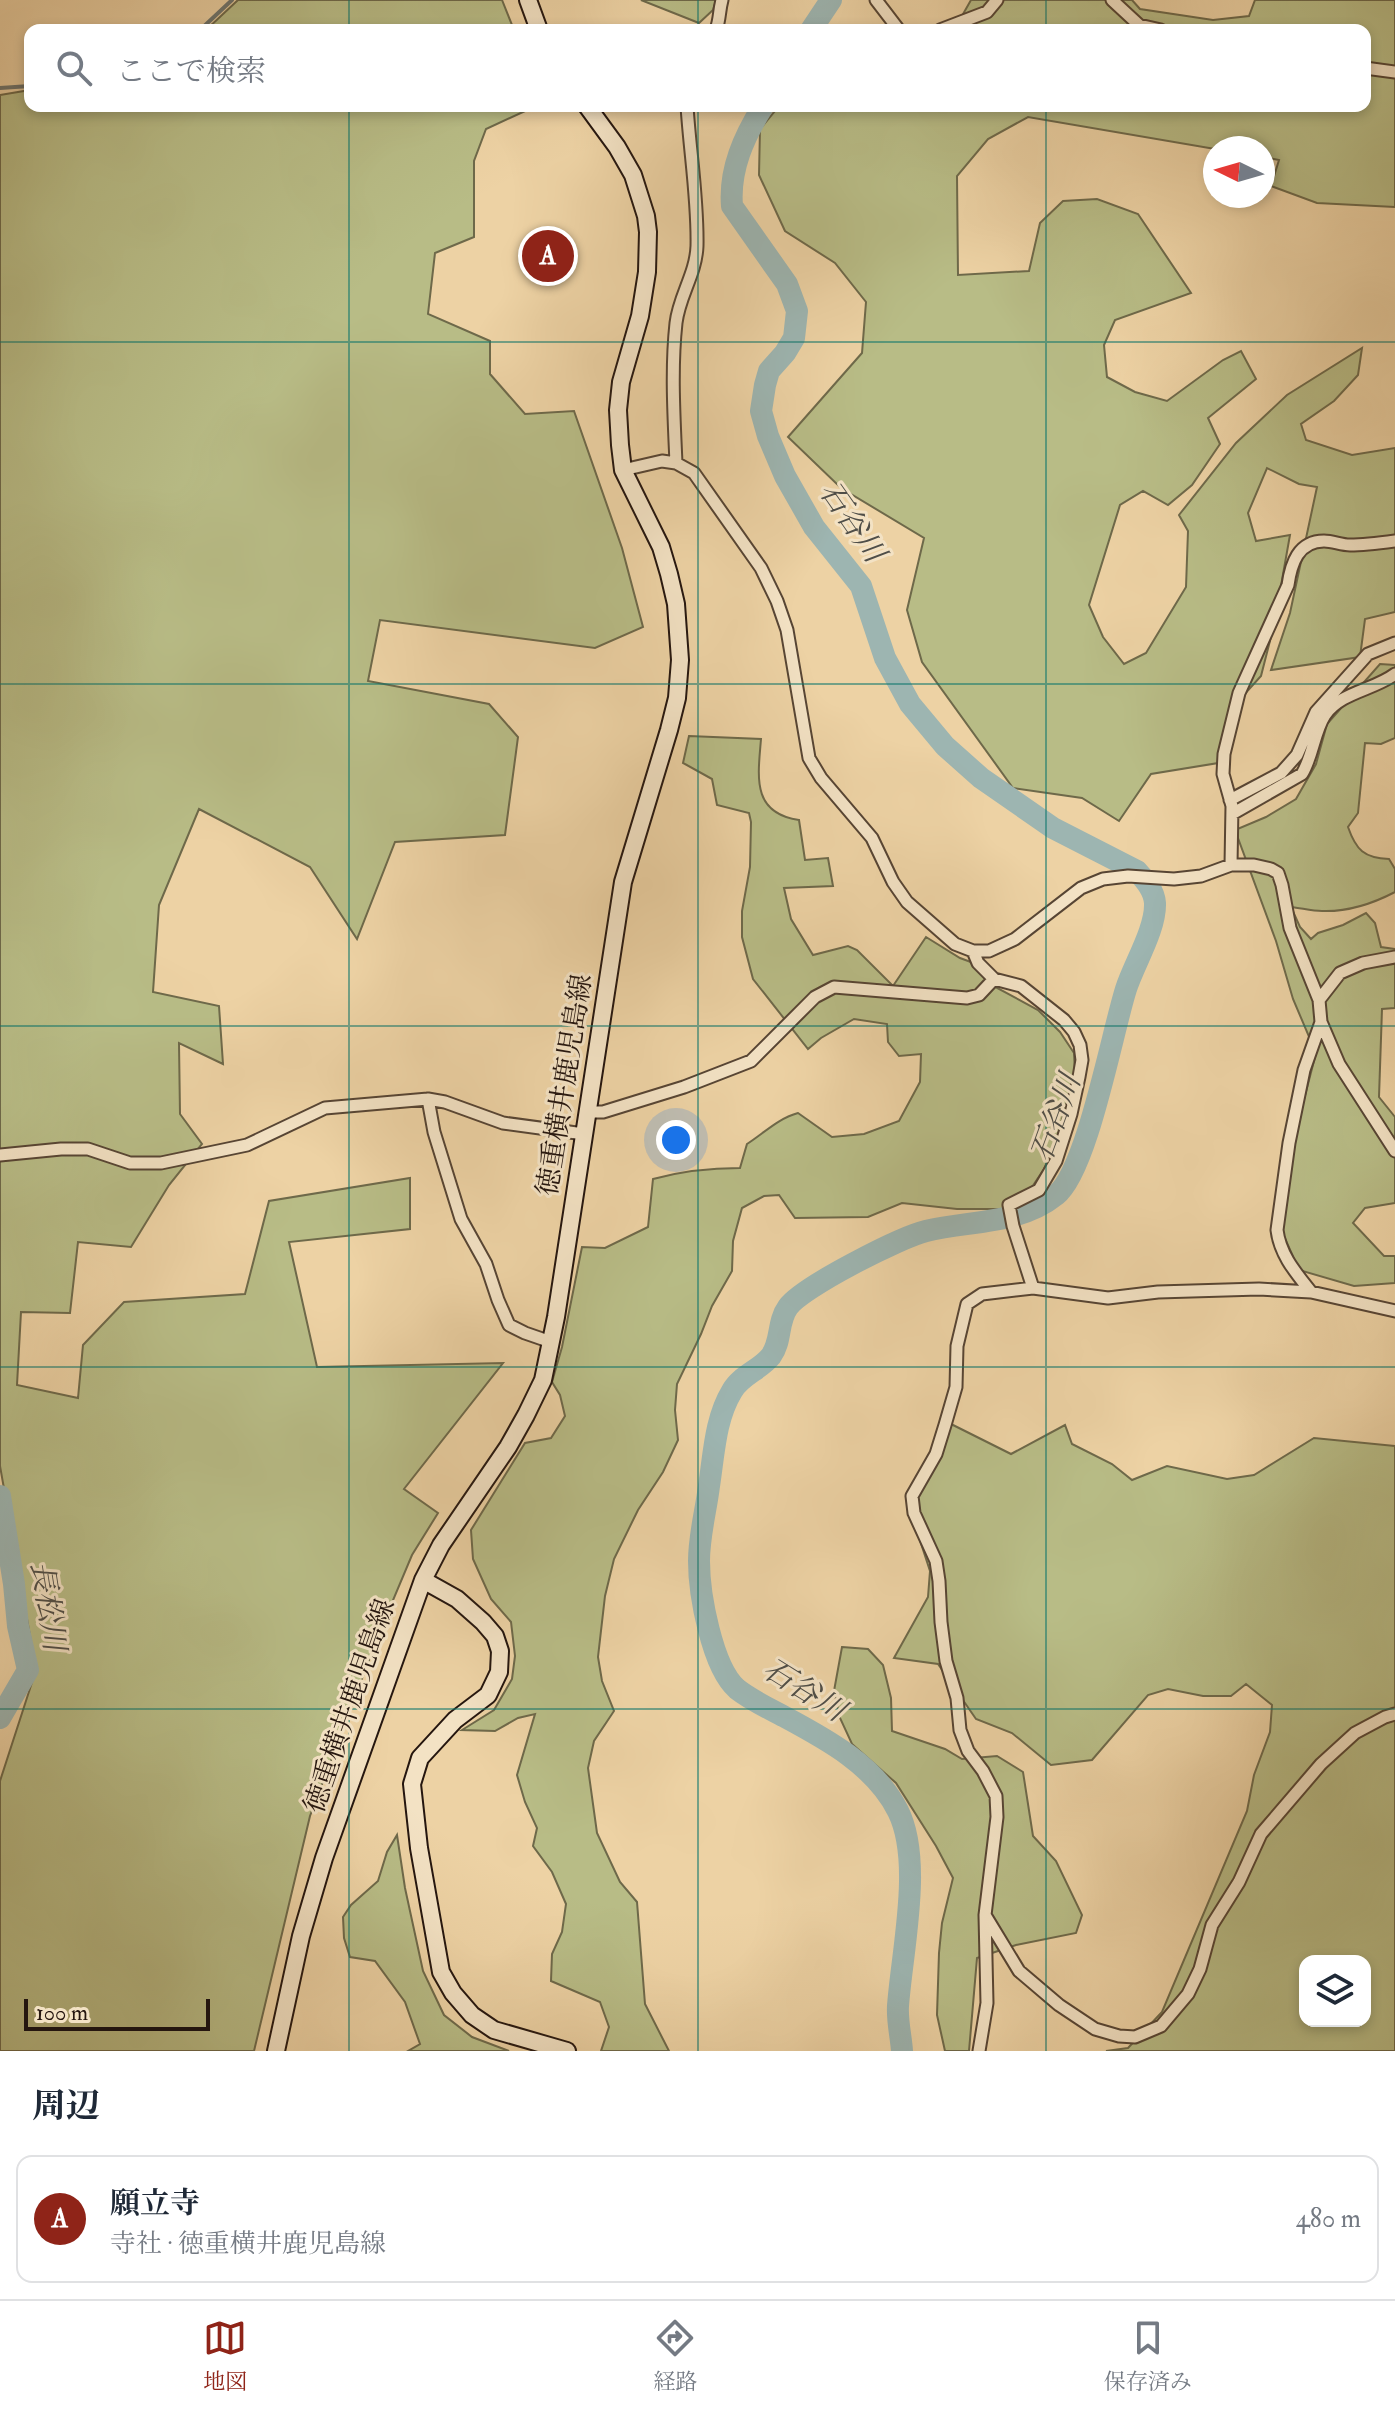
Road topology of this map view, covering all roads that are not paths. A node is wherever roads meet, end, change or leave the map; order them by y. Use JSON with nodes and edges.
{"nodes":[{"id":1,"x":528,"y":0,"type":"edge"},
{"id":2,"x":722,"y":0,"type":"edge"},
{"id":3,"x":876,"y":0,"type":"edge"},
{"id":4,"x":997,"y":0,"type":"edge"},
{"id":5,"x":1112,"y":0,"type":"edge"},
{"id":6,"x":537,"y":24,"type":"edge"},
{"id":7,"x":719,"y":24,"type":"edge"},
{"id":8,"x":894,"y":24,"type":"edge"},
{"id":9,"x":956,"y":24,"type":"edge"},
{"id":10,"x":1138,"y":24,"type":"edge"},
{"id":11,"x":1371,"y":69,"type":"edge"},
{"id":12,"x":1395,"y":72,"type":"edge"},
{"id":13,"x":591,"y":112,"type":"edge"},
{"id":14,"x":688,"y":112,"type":"edge"},
{"id":15,"x":676,"y":463,"type":"junction"},
{"id":16,"x":623,"y":470,"type":"junction"},
{"id":17,"x":1395,"y":541,"type":"edge"},
{"id":18,"x":1395,"y":643,"type":"edge"},
{"id":19,"x":1395,"y":674,"type":"edge"},
{"id":20,"x":1230,"y":800,"type":"junction"},
{"id":21,"x":1232,"y":814,"type":"junction"},
{"id":22,"x":1231,"y":865,"type":"junction"},
{"id":23,"x":973,"y":951,"type":"junction"},
{"id":24,"x":1395,"y":957,"type":"edge"},
{"id":25,"x":994,"y":979,"type":"junction"},
{"id":26,"x":1319,"y":1000,"type":"junction"},
{"id":27,"x":1321,"y":1022,"type":"junction"},
{"id":28,"x":428,"y":1099,"type":"junction"},
{"id":29,"x":587,"y":1112,"type":"junction"},
{"id":30,"x":584,"y":1134,"type":"junction"},
{"id":31,"x":1395,"y":1151,"type":"edge"},
{"id":32,"x":0,"y":1155,"type":"edge"},
{"id":33,"x":1033,"y":1288,"type":"junction"},
{"id":34,"x":1311,"y":1292,"type":"junction"},
{"id":35,"x":1395,"y":1311,"type":"edge"},
{"id":36,"x":551,"y":1342,"type":"junction"},
{"id":37,"x":423,"y":1580,"type":"junction"},
{"id":38,"x":1395,"y":1714,"type":"edge"},
{"id":39,"x":985,"y":1915,"type":"junction"},
{"id":40,"x":276,"y":2051,"type":"edge"},
{"id":41,"x":567,"y":2051,"type":"edge"},
{"id":42,"x":979,"y":2051,"type":"edge"}],
"edges":[{"from":1,"to":6,"type":"main road"},
{"from":2,"to":7,"type":"street"},
{"from":3,"to":8,"type":"street"},
{"from":4,"to":9,"type":"street"},
{"from":5,"to":10,"type":"street"},
{"from":11,"to":12,"type":"street"},
{"from":13,"to":16,"type":"main road","name":"徳重横井鹿児島線"},
{"from":14,"to":15,"type":"street"},
{"from":15,"to":16,"type":"street"},
{"from":15,"to":23,"type":"street"},
{"from":16,"to":29,"type":"main road","name":"徳重横井鹿児島線"},
{"from":17,"to":20,"type":"street"},
{"from":18,"to":20,"type":"street"},
{"from":19,"to":21,"type":"street"},
{"from":20,"to":21,"type":"street"},
{"from":21,"to":22,"type":"street"},
{"from":22,"to":23,"type":"street"},
{"from":22,"to":26,"type":"street"},
{"from":23,"to":25,"type":"street"},
{"from":24,"to":26,"type":"street"},
{"from":25,"to":29,"type":"street"},
{"from":25,"to":33,"type":"street"},
{"from":26,"to":27,"type":"street"},
{"from":27,"to":31,"type":"street"},
{"from":27,"to":34,"type":"street"},
{"from":28,"to":30,"type":"street"},
{"from":28,"to":32,"type":"street"},
{"from":28,"to":36,"type":"street"},
{"from":29,"to":30,"type":"main road","name":"徳重横井鹿児島線"},
{"from":30,"to":36,"type":"main road","name":"徳重横井鹿児島線"},
{"from":33,"to":34,"type":"street"},
{"from":33,"to":39,"type":"street"},
{"from":34,"to":35,"type":"street"},
{"from":36,"to":37,"type":"main road","name":"徳重横井鹿児島線"},
{"from":37,"to":40,"type":"main road","name":"徳重横井鹿児島線"},
{"from":37,"to":41,"type":"main road"},
{"from":38,"to":39,"type":"street"},
{"from":39,"to":42,"type":"street"}]}
